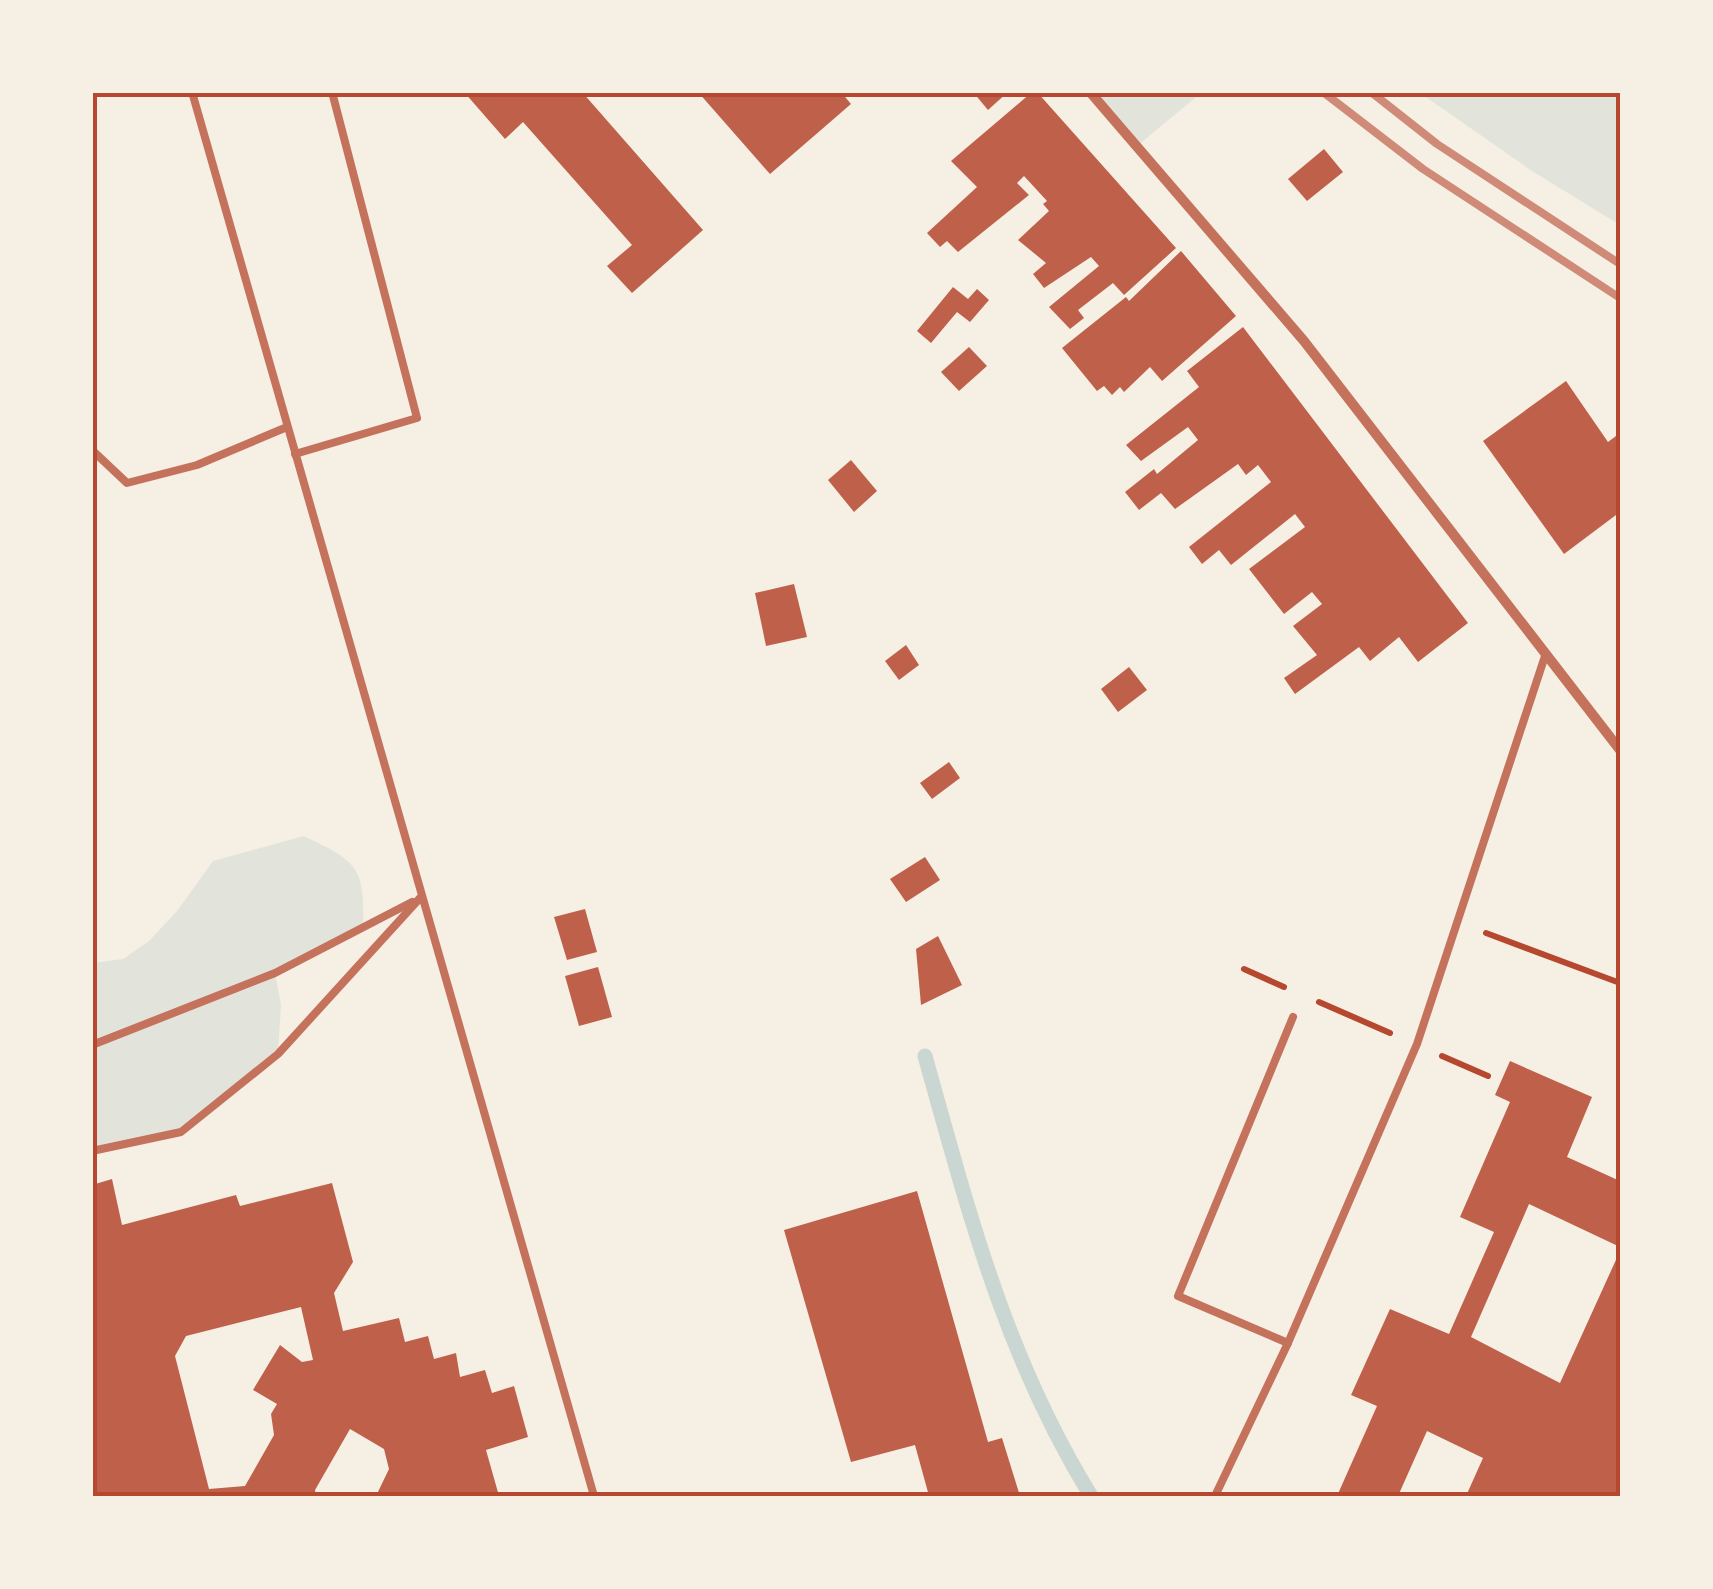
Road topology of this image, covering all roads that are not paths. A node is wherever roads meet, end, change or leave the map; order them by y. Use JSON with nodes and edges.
{"nodes":[{"id":1,"x":192,"y":92,"type":"edge"},
{"id":2,"x":332,"y":92,"type":"edge"},
{"id":3,"x":1090,"y":92,"type":"edge"},
{"id":4,"x":287,"y":426,"type":"junction"},
{"id":5,"x":92,"y":450,"type":"edge"},
{"id":6,"x":295,"y":454,"type":"junction"},
{"id":7,"x":1545,"y":656,"type":"junction"},
{"id":8,"x":1620,"y":750,"type":"edge"},
{"id":9,"x":420,"y":898,"type":"junction"},
{"id":10,"x":1293,"y":1017,"type":"dead end"},
{"id":11,"x":92,"y":1045,"type":"edge"},
{"id":12,"x":92,"y":1151,"type":"edge"},
{"id":13,"x":1288,"y":1343,"type":"junction"},
{"id":14,"x":594,"y":1496,"type":"edge"},
{"id":15,"x":1215,"y":1496,"type":"edge"}],
"edges":[{"from":1,"to":4,"type":"lane"},
{"from":2,"to":6,"type":"lane"},
{"from":3,"to":7,"type":"street"},
{"from":4,"to":5,"type":"lane"},
{"from":4,"to":6,"type":"lane"},
{"from":6,"to":9,"type":"lane"},
{"from":7,"to":8,"type":"street"},
{"from":7,"to":13,"type":"lane"},
{"from":9,"to":11,"type":"lane"},
{"from":9,"to":12,"type":"lane"},
{"from":9,"to":14,"type":"lane"},
{"from":10,"to":13,"type":"lane"},
{"from":13,"to":15,"type":"lane"}]}
